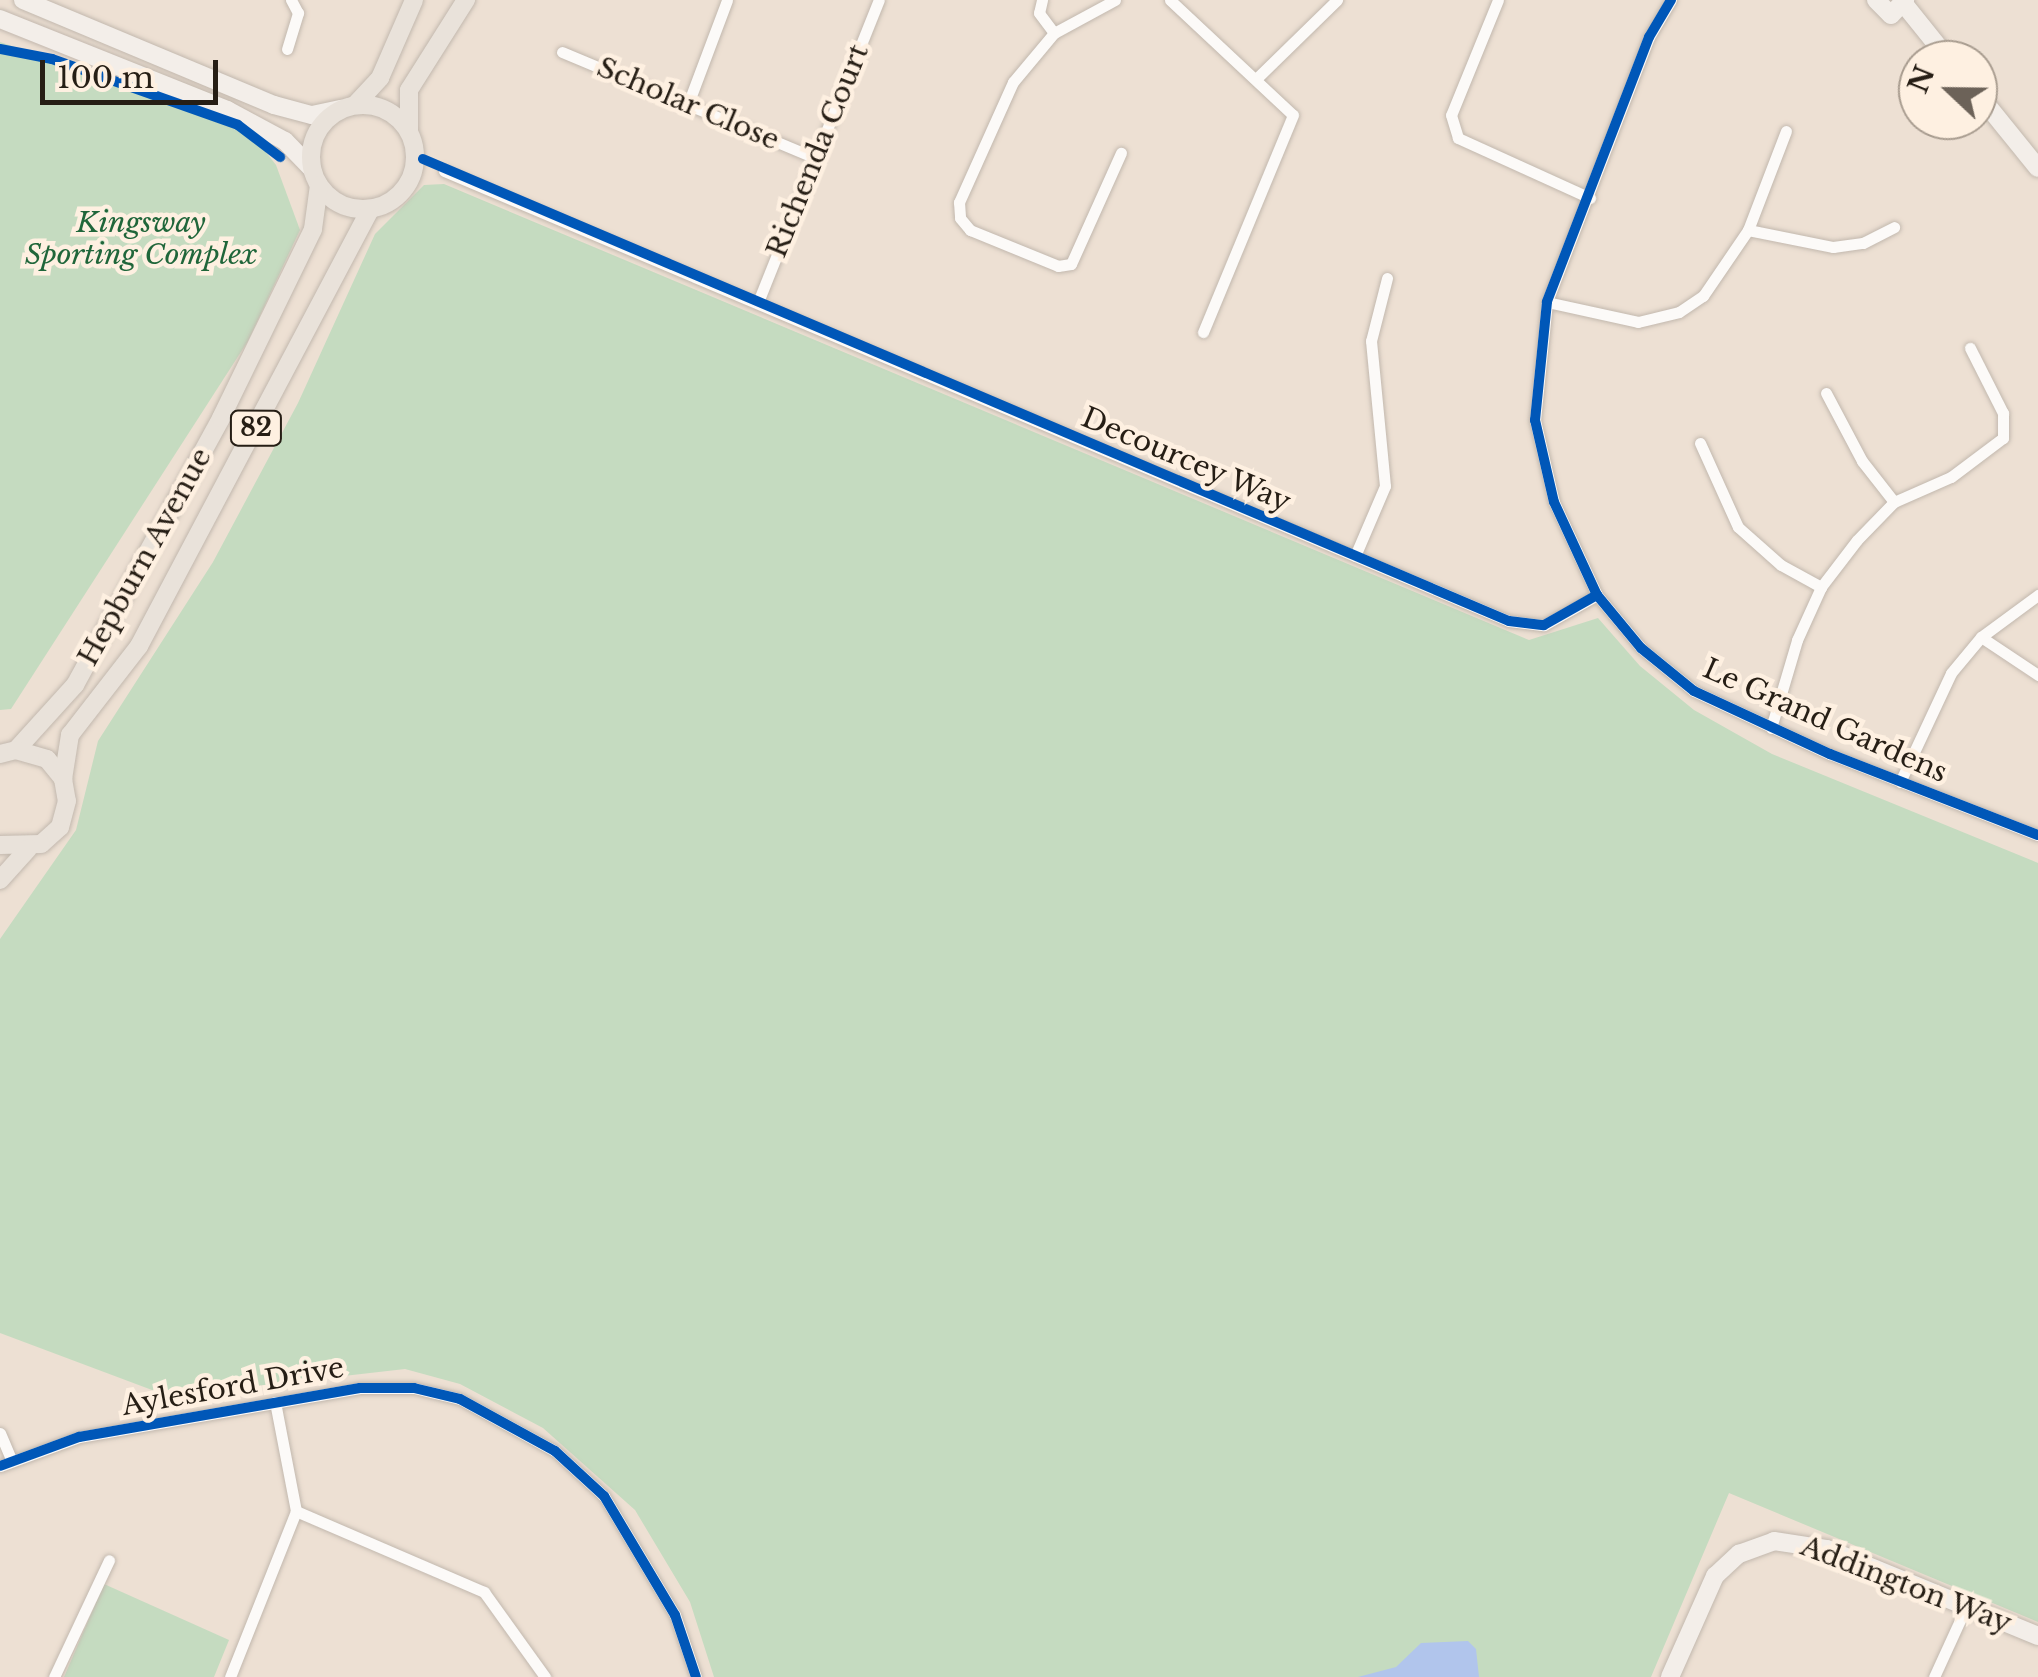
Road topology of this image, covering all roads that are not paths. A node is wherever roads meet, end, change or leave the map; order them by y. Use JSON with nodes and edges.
{"nodes":[{"id":1,"x":23,"y":0,"type":"edge"},
{"id":2,"x":291,"y":0,"type":"edge"},
{"id":3,"x":414,"y":0,"type":"edge"},
{"id":4,"x":466,"y":0,"type":"edge"},
{"id":5,"x":728,"y":0,"type":"edge"},
{"id":6,"x":879,"y":0,"type":"edge"},
{"id":7,"x":1042,"y":0,"type":"edge"},
{"id":8,"x":1115,"y":0,"type":"edge"},
{"id":9,"x":1170,"y":0,"type":"edge"},
{"id":10,"x":1337,"y":0,"type":"edge"},
{"id":11,"x":1498,"y":0,"type":"edge"},
{"id":12,"x":1671,"y":0,"type":"edge"},
{"id":13,"x":1876,"y":0,"type":"edge"},
{"id":14,"x":1902,"y":6,"type":"edge"},
{"id":15,"x":0,"y":19,"type":"edge"},
{"id":16,"x":1054,"y":33,"type":"junction"},
{"id":17,"x":1930,"y":40,"type":"edge"},
{"id":18,"x":287,"y":49,"type":"dead end"},
{"id":19,"x":562,"y":52,"type":"dead end"},
{"id":20,"x":1257,"y":78,"type":"junction"},
{"id":21,"x":688,"y":104,"type":"junction"},
{"id":22,"x":348,"y":107,"type":"junction"},
{"id":23,"x":1998,"y":119,"type":"edge"},
{"id":24,"x":409,"y":130,"type":"junction"},
{"id":25,"x":1786,"y":131,"type":"dead end"},
{"id":26,"x":1121,"y":153,"type":"dead end"},
{"id":27,"x":814,"y":157,"type":"junction"},
{"id":28,"x":2038,"y":168,"type":"edge"},
{"id":29,"x":444,"y":171,"type":"dead end"},
{"id":30,"x":316,"y":177,"type":"junction"},
{"id":31,"x":1590,"y":198,"type":"junction"},
{"id":32,"x":370,"y":209,"type":"junction"},
{"id":33,"x":1894,"y":227,"type":"dead end"},
{"id":34,"x":1748,"y":230,"type":"junction"},
{"id":35,"x":1387,"y":278,"type":"dead end"},
{"id":36,"x":758,"y":302,"type":"junction"},
{"id":37,"x":1547,"y":302,"type":"junction"},
{"id":38,"x":1203,"y":332,"type":"dead end"},
{"id":39,"x":1970,"y":348,"type":"dead end"},
{"id":40,"x":1826,"y":393,"type":"dead end"},
{"id":41,"x":1700,"y":443,"type":"dead end"},
{"id":42,"x":1894,"y":502,"type":"junction"},
{"id":43,"x":1355,"y":556,"type":"junction"},
{"id":44,"x":1821,"y":587,"type":"junction"},
{"id":45,"x":1597,"y":595,"type":"junction"},
{"id":46,"x":2038,"y":595,"type":"edge"},
{"id":47,"x":1982,"y":637,"type":"junction"},
{"id":48,"x":2038,"y":675,"type":"edge"},
{"id":49,"x":1771,"y":728,"type":"junction"},
{"id":50,"x":8,"y":752,"type":"edge"},
{"id":51,"x":63,"y":779,"type":"junction"},
{"id":52,"x":1900,"y":782,"type":"junction"},
{"id":53,"x":2038,"y":835,"type":"edge"},
{"id":54,"x":0,"y":845,"type":"edge"},
{"id":55,"x":28,"y":848,"type":"junction"},
{"id":56,"x":0,"y":880,"type":"edge"},
{"id":57,"x":276,"y":1402,"type":"junction"},
{"id":58,"x":0,"y":1433,"type":"edge"},
{"id":59,"x":6,"y":1463,"type":"edge"},
{"id":60,"x":296,"y":1511,"type":"junction"},
{"id":61,"x":109,"y":1560,"type":"dead end"},
{"id":62,"x":1964,"y":1610,"type":"junction"},
{"id":63,"x":2038,"y":1636,"type":"edge"},
{"id":64,"x":2038,"y":1645,"type":"edge"},
{"id":65,"x":54,"y":1677,"type":"edge"},
{"id":66,"x":230,"y":1677,"type":"edge"},
{"id":67,"x":545,"y":1677,"type":"edge"},
{"id":68,"x":696,"y":1677,"type":"edge"},
{"id":69,"x":1670,"y":1677,"type":"edge"},
{"id":70,"x":1678,"y":1677,"type":"edge"},
{"id":71,"x":1934,"y":1677,"type":"edge"}],
"edges":[{"from":1,"to":22,"type":"street"},
{"from":2,"to":18,"type":"street"},
{"from":3,"to":22,"type":"main road","number":"82"},
{"from":4,"to":24,"type":"main road","number":"82"},
{"from":5,"to":21,"type":"street"},
{"from":6,"to":27,"type":"street","name":"Richenda Court"},
{"from":7,"to":16,"type":"street"},
{"from":8,"to":16,"type":"street"},
{"from":9,"to":20,"type":"street"},
{"from":10,"to":20,"type":"street"},
{"from":11,"to":31,"type":"street"},
{"from":12,"to":31,"type":"street","name":"Le Grand Gardens"},
{"from":13,"to":14,"type":"street"},
{"from":14,"to":17,"type":"street"},
{"from":15,"to":30,"type":"street"},
{"from":16,"to":26,"type":"street"},
{"from":19,"to":21,"type":"street","name":"Scholar Close"},
{"from":20,"to":38,"type":"street"},
{"from":21,"to":27,"type":"street","name":"Scholar Close"},
{"from":22,"to":24,"type":"main road"},
{"from":22,"to":30,"type":"main road","number":"82"},
{"from":23,"to":28,"type":"street"},
{"from":24,"to":32,"type":"main road","number":"82"},
{"from":25,"to":34,"type":"street"},
{"from":27,"to":36,"type":"street","name":"Richenda Court"},
{"from":29,"to":36,"type":"street","name":"Decourcey Way"},
{"from":30,"to":32,"type":"main road"},
{"from":30,"to":50,"type":"main road","name":"Hepburn Avenue","number":"82"},
{"from":31,"to":37,"type":"street","name":"Le Grand Gardens"},
{"from":32,"to":51,"type":"main road","name":"Hepburn Avenue","number":"82"},
{"from":33,"to":34,"type":"street"},
{"from":34,"to":37,"type":"street"},
{"from":35,"to":43,"type":"street"},
{"from":36,"to":43,"type":"street","name":"Decourcey Way"},
{"from":37,"to":45,"type":"street","name":"Le Grand Gardens"},
{"from":39,"to":42,"type":"street"},
{"from":40,"to":42,"type":"street"},
{"from":41,"to":44,"type":"street"},
{"from":42,"to":44,"type":"street"},
{"from":43,"to":45,"type":"street","name":"Decourcey Way"},
{"from":44,"to":49,"type":"street"},
{"from":45,"to":49,"type":"street","name":"Le Grand Gardens"},
{"from":46,"to":47,"type":"street"},
{"from":47,"to":48,"type":"street"},
{"from":47,"to":52,"type":"street"},
{"from":49,"to":52,"type":"street","name":"Le Grand Gardens"},
{"from":50,"to":51,"type":"main road","number":"82"},
{"from":51,"to":55,"type":"main road","number":"82"},
{"from":52,"to":53,"type":"street","name":"Le Grand Gardens"},
{"from":54,"to":55,"type":"main road"},
{"from":55,"to":56,"type":"main road","number":"82"},
{"from":57,"to":59,"type":"street","name":"Aylesford Drive"},
{"from":57,"to":60,"type":"street"},
{"from":57,"to":68,"type":"street","name":"Aylesford Drive"},
{"from":58,"to":59,"type":"street"},
{"from":60,"to":66,"type":"street"},
{"from":60,"to":67,"type":"street"},
{"from":61,"to":65,"type":"street"},
{"from":62,"to":63,"type":"street","name":"Addington Way"},
{"from":62,"to":64,"type":"street","name":"Addington Way"},
{"from":62,"to":69,"type":"street","name":"Addington Way"},
{"from":62,"to":70,"type":"street","name":"Addington Way"},
{"from":62,"to":71,"type":"street"}]}
